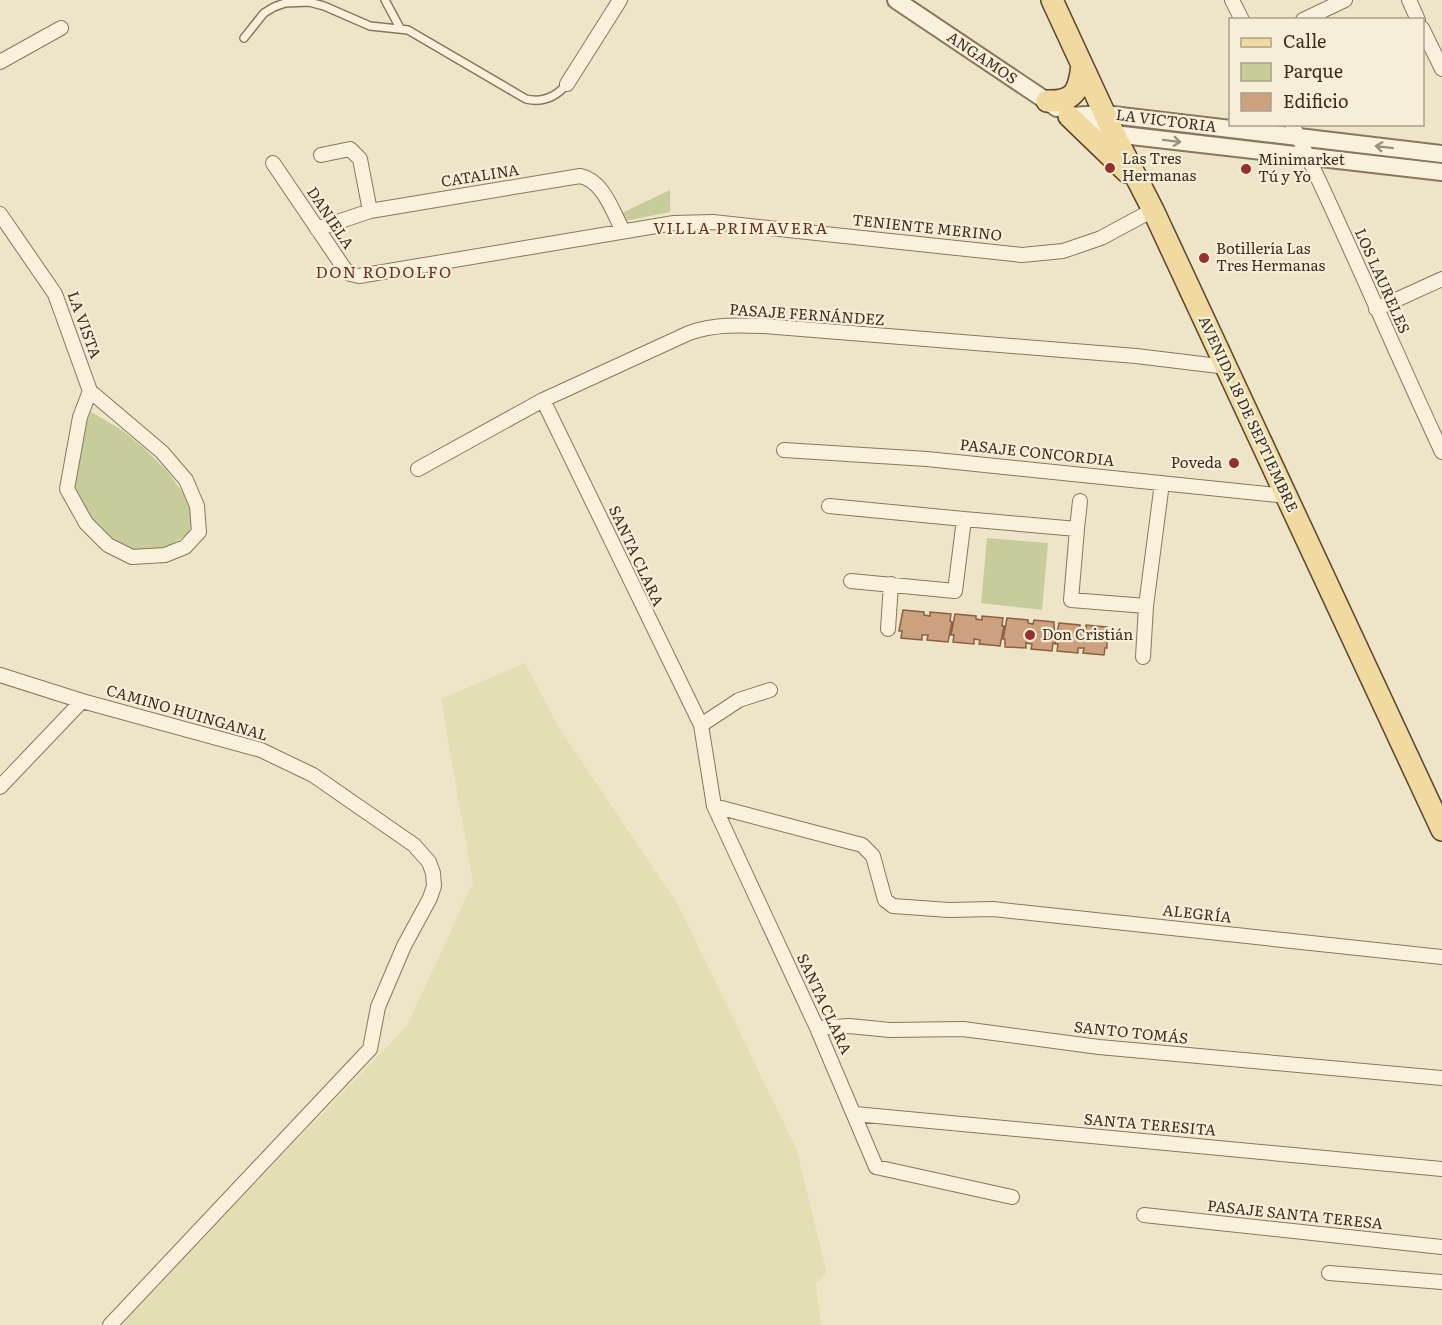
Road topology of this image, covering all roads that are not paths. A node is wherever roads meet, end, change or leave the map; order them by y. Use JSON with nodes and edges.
{"nodes":[{"id":1,"x":385,"y":0,"type":"edge"},
{"id":2,"x":620,"y":0,"type":"edge"},
{"id":3,"x":896,"y":0,"type":"edge"},
{"id":4,"x":1052,"y":0,"type":"edge"},
{"id":5,"x":1232,"y":0,"type":"edge"},
{"id":6,"x":1346,"y":0,"type":"edge"},
{"id":7,"x":1409,"y":0,"type":"edge"},
{"id":8,"x":1241,"y":18,"type":"edge"},
{"id":9,"x":1307,"y":18,"type":"edge"},
{"id":10,"x":1417,"y":18,"type":"edge"},
{"id":11,"x":61,"y":28,"type":"dead end"},
{"id":12,"x":400,"y":28,"type":"junction"},
{"id":13,"x":1424,"y":32,"type":"edge"},
{"id":14,"x":244,"y":38,"type":"dead end"},
{"id":15,"x":0,"y":62,"type":"edge"},
{"id":16,"x":1082,"y":65,"type":"junction"},
{"id":17,"x":1442,"y":69,"type":"edge"},
{"id":18,"x":567,"y":84,"type":"joint"},
{"id":19,"x":1047,"y":101,"type":"junction"},
{"id":20,"x":1104,"y":114,"type":"junction"},
{"id":21,"x":1069,"y":116,"type":"junction"},
{"id":22,"x":1229,"y":125,"type":"edge"},
{"id":23,"x":1239,"y":126,"type":"edge"},
{"id":24,"x":1295,"y":131,"type":"edge"},
{"id":25,"x":1114,"y":134,"type":"junction"},
{"id":26,"x":1442,"y":154,"type":"edge"},
{"id":27,"x":321,"y":155,"type":"dead end"},
{"id":28,"x":1309,"y":157,"type":"junction"},
{"id":29,"x":273,"y":163,"type":"dead end"},
{"id":30,"x":1442,"y":172,"type":"edge"},
{"id":31,"x":1140,"y":185,"type":"junction"},
{"id":32,"x":1153,"y":210,"type":"junction"},
{"id":33,"x":370,"y":211,"type":"junction"},
{"id":34,"x":0,"y":214,"type":"edge"},
{"id":35,"x":317,"y":229,"type":"junction"},
{"id":36,"x":622,"y":231,"type":"junction"},
{"id":37,"x":370,"y":276,"type":"joint"},
{"id":38,"x":1442,"y":279,"type":"edge"},
{"id":39,"x":1376,"y":309,"type":"junction"},
{"id":40,"x":1227,"y":367,"type":"junction"},
{"id":41,"x":90,"y":391,"type":"junction"},
{"id":42,"x":543,"y":400,"type":"junction"},
{"id":43,"x":784,"y":450,"type":"dead end"},
{"id":44,"x":1442,"y":452,"type":"edge"},
{"id":45,"x":418,"y":469,"type":"dead end"},
{"id":46,"x":1162,"y":483,"type":"junction"},
{"id":47,"x":1287,"y":496,"type":"junction"},
{"id":48,"x":1080,"y":501,"type":"dead end"},
{"id":49,"x":829,"y":506,"type":"dead end"},
{"id":50,"x":964,"y":519,"type":"junction"},
{"id":51,"x":1077,"y":529,"type":"junction"},
{"id":52,"x":851,"y":581,"type":"dead end"},
{"id":53,"x":891,"y":584,"type":"junction"},
{"id":54,"x":1146,"y":606,"type":"junction"},
{"id":55,"x":888,"y":629,"type":"dead end"},
{"id":56,"x":1143,"y":657,"type":"dead end"},
{"id":57,"x":0,"y":675,"type":"edge"},
{"id":58,"x":770,"y":690,"type":"dead end"},
{"id":59,"x":82,"y":701,"type":"junction"},
{"id":60,"x":701,"y":725,"type":"junction"},
{"id":61,"x":0,"y":787,"type":"edge"},
{"id":62,"x":714,"y":806,"type":"junction"},
{"id":63,"x":1442,"y":830,"type":"edge"},
{"id":64,"x":1442,"y":957,"type":"edge"},
{"id":65,"x":818,"y":1028,"type":"junction"},
{"id":66,"x":1442,"y":1078,"type":"edge"},
{"id":67,"x":855,"y":1114,"type":"junction"},
{"id":68,"x":1442,"y":1168,"type":"edge"},
{"id":69,"x":1012,"y":1197,"type":"dead end"},
{"id":70,"x":1144,"y":1215,"type":"dead end"},
{"id":71,"x":1442,"y":1247,"type":"edge"},
{"id":72,"x":1329,"y":1273,"type":"dead end"},
{"id":73,"x":1442,"y":1282,"type":"edge"},
{"id":74,"x":110,"y":1325,"type":"edge"}],
"edges":[{"from":1,"to":12,"type":"lane"},
{"from":2,"to":18,"type":"street"},
{"from":3,"to":19,"type":"street","name":"ANGAMOS"},
{"from":4,"to":16,"type":"main road","name":"AVENIDA 18 DE SEPTIEMBRE"},
{"from":5,"to":8,"type":"street"},
{"from":6,"to":9,"type":"street"},
{"from":7,"to":10,"type":"street"},
{"from":11,"to":15,"type":"street"},
{"from":12,"to":14,"type":"lane"},
{"from":12,"to":18,"type":"lane"},
{"from":13,"to":17,"type":"street"},
{"from":16,"to":19,"type":"main road"},
{"from":16,"to":20,"type":"main road","name":"AVENIDA 18 DE SEPTIEMBRE"},
{"from":19,"to":21,"type":"street","name":"ANGAMOS"},
{"from":20,"to":21,"type":"street"},
{"from":20,"to":22,"type":"street","name":"LA VICTORIA"},
{"from":20,"to":25,"type":"main road","name":"AVENIDA 18 DE SEPTIEMBRE"},
{"from":21,"to":25,"type":"street","name":"ANGAMOS"},
{"from":21,"to":31,"type":"main road"},
{"from":23,"to":24,"type":"street","name":"LA VICTORIA"},
{"from":26,"to":24,"type":"street","name":"LA VICTORIA","one_way":true},
{"from":24,"to":28,"type":"street","name":"LOS LAURELES"},
{"from":25,"to":28,"type":"street","name":"LA VICTORIA","one_way":true},
{"from":25,"to":31,"type":"main road","name":"AVENIDA 18 DE SEPTIEMBRE"},
{"from":27,"to":33,"type":"street"},
{"from":28,"to":30,"type":"street","name":"LA VICTORIA"},
{"from":28,"to":39,"type":"street","name":"LOS LAURELES"},
{"from":29,"to":35,"type":"street","name":"DANIELA"},
{"from":31,"to":32,"type":"main road","name":"AVENIDA 18 DE SEPTIEMBRE"},
{"from":32,"to":36,"type":"street","name":"TENIENTE MERINO"},
{"from":32,"to":40,"type":"main road","name":"AVENIDA 18 DE SEPTIEMBRE"},
{"from":33,"to":35,"type":"street","name":"CATALINA"},
{"from":33,"to":36,"type":"street","name":"CATALINA"},
{"from":34,"to":41,"type":"street","name":"LA VISTA"},
{"from":35,"to":37,"type":"street","name":"DANIELA"},
{"from":36,"to":37,"type":"street","name":"TENIENTE MERINO"},
{"from":38,"to":39,"type":"street"},
{"from":39,"to":44,"type":"street","name":"LOS LAURELES"},
{"from":40,"to":42,"type":"street","name":"PASAJE FERNÁNDEZ"},
{"from":40,"to":47,"type":"main road","name":"AVENIDA 18 DE SEPTIEMBRE"},
{"from":41,"to":41,"type":"street"},
{"from":42,"to":45,"type":"street","name":"PASAJE FERNÁNDEZ"},
{"from":42,"to":60,"type":"street","name":"SANTA CLARA"},
{"from":43,"to":46,"type":"street","name":"PASAJE CONCORDIA"},
{"from":46,"to":47,"type":"street","name":"PASAJE CONCORDIA"},
{"from":46,"to":54,"type":"street"},
{"from":47,"to":63,"type":"main road","name":"AVENIDA 18 DE SEPTIEMBRE"},
{"from":48,"to":51,"type":"street"},
{"from":49,"to":50,"type":"street"},
{"from":50,"to":51,"type":"street"},
{"from":50,"to":53,"type":"street"},
{"from":51,"to":54,"type":"street"},
{"from":52,"to":53,"type":"street"},
{"from":53,"to":55,"type":"street"},
{"from":54,"to":56,"type":"street"},
{"from":57,"to":59,"type":"street","name":"CAMINO HUINGANAL"},
{"from":58,"to":60,"type":"street"},
{"from":59,"to":61,"type":"street"},
{"from":59,"to":74,"type":"street","name":"CAMINO HUINGANAL"},
{"from":60,"to":62,"type":"street","name":"SANTA CLARA"},
{"from":62,"to":64,"type":"street","name":"ALEGRÍA"},
{"from":62,"to":65,"type":"street","name":"SANTA CLARA"},
{"from":65,"to":66,"type":"street","name":"SANTO TOMÁS"},
{"from":65,"to":67,"type":"street","name":"SANTA CLARA"},
{"from":67,"to":68,"type":"street","name":"SANTA TERESITA"},
{"from":67,"to":69,"type":"street","name":"SANTA CLARA"},
{"from":70,"to":71,"type":"street","name":"PASAJE SANTA TERESA"},
{"from":72,"to":73,"type":"street"}]}
